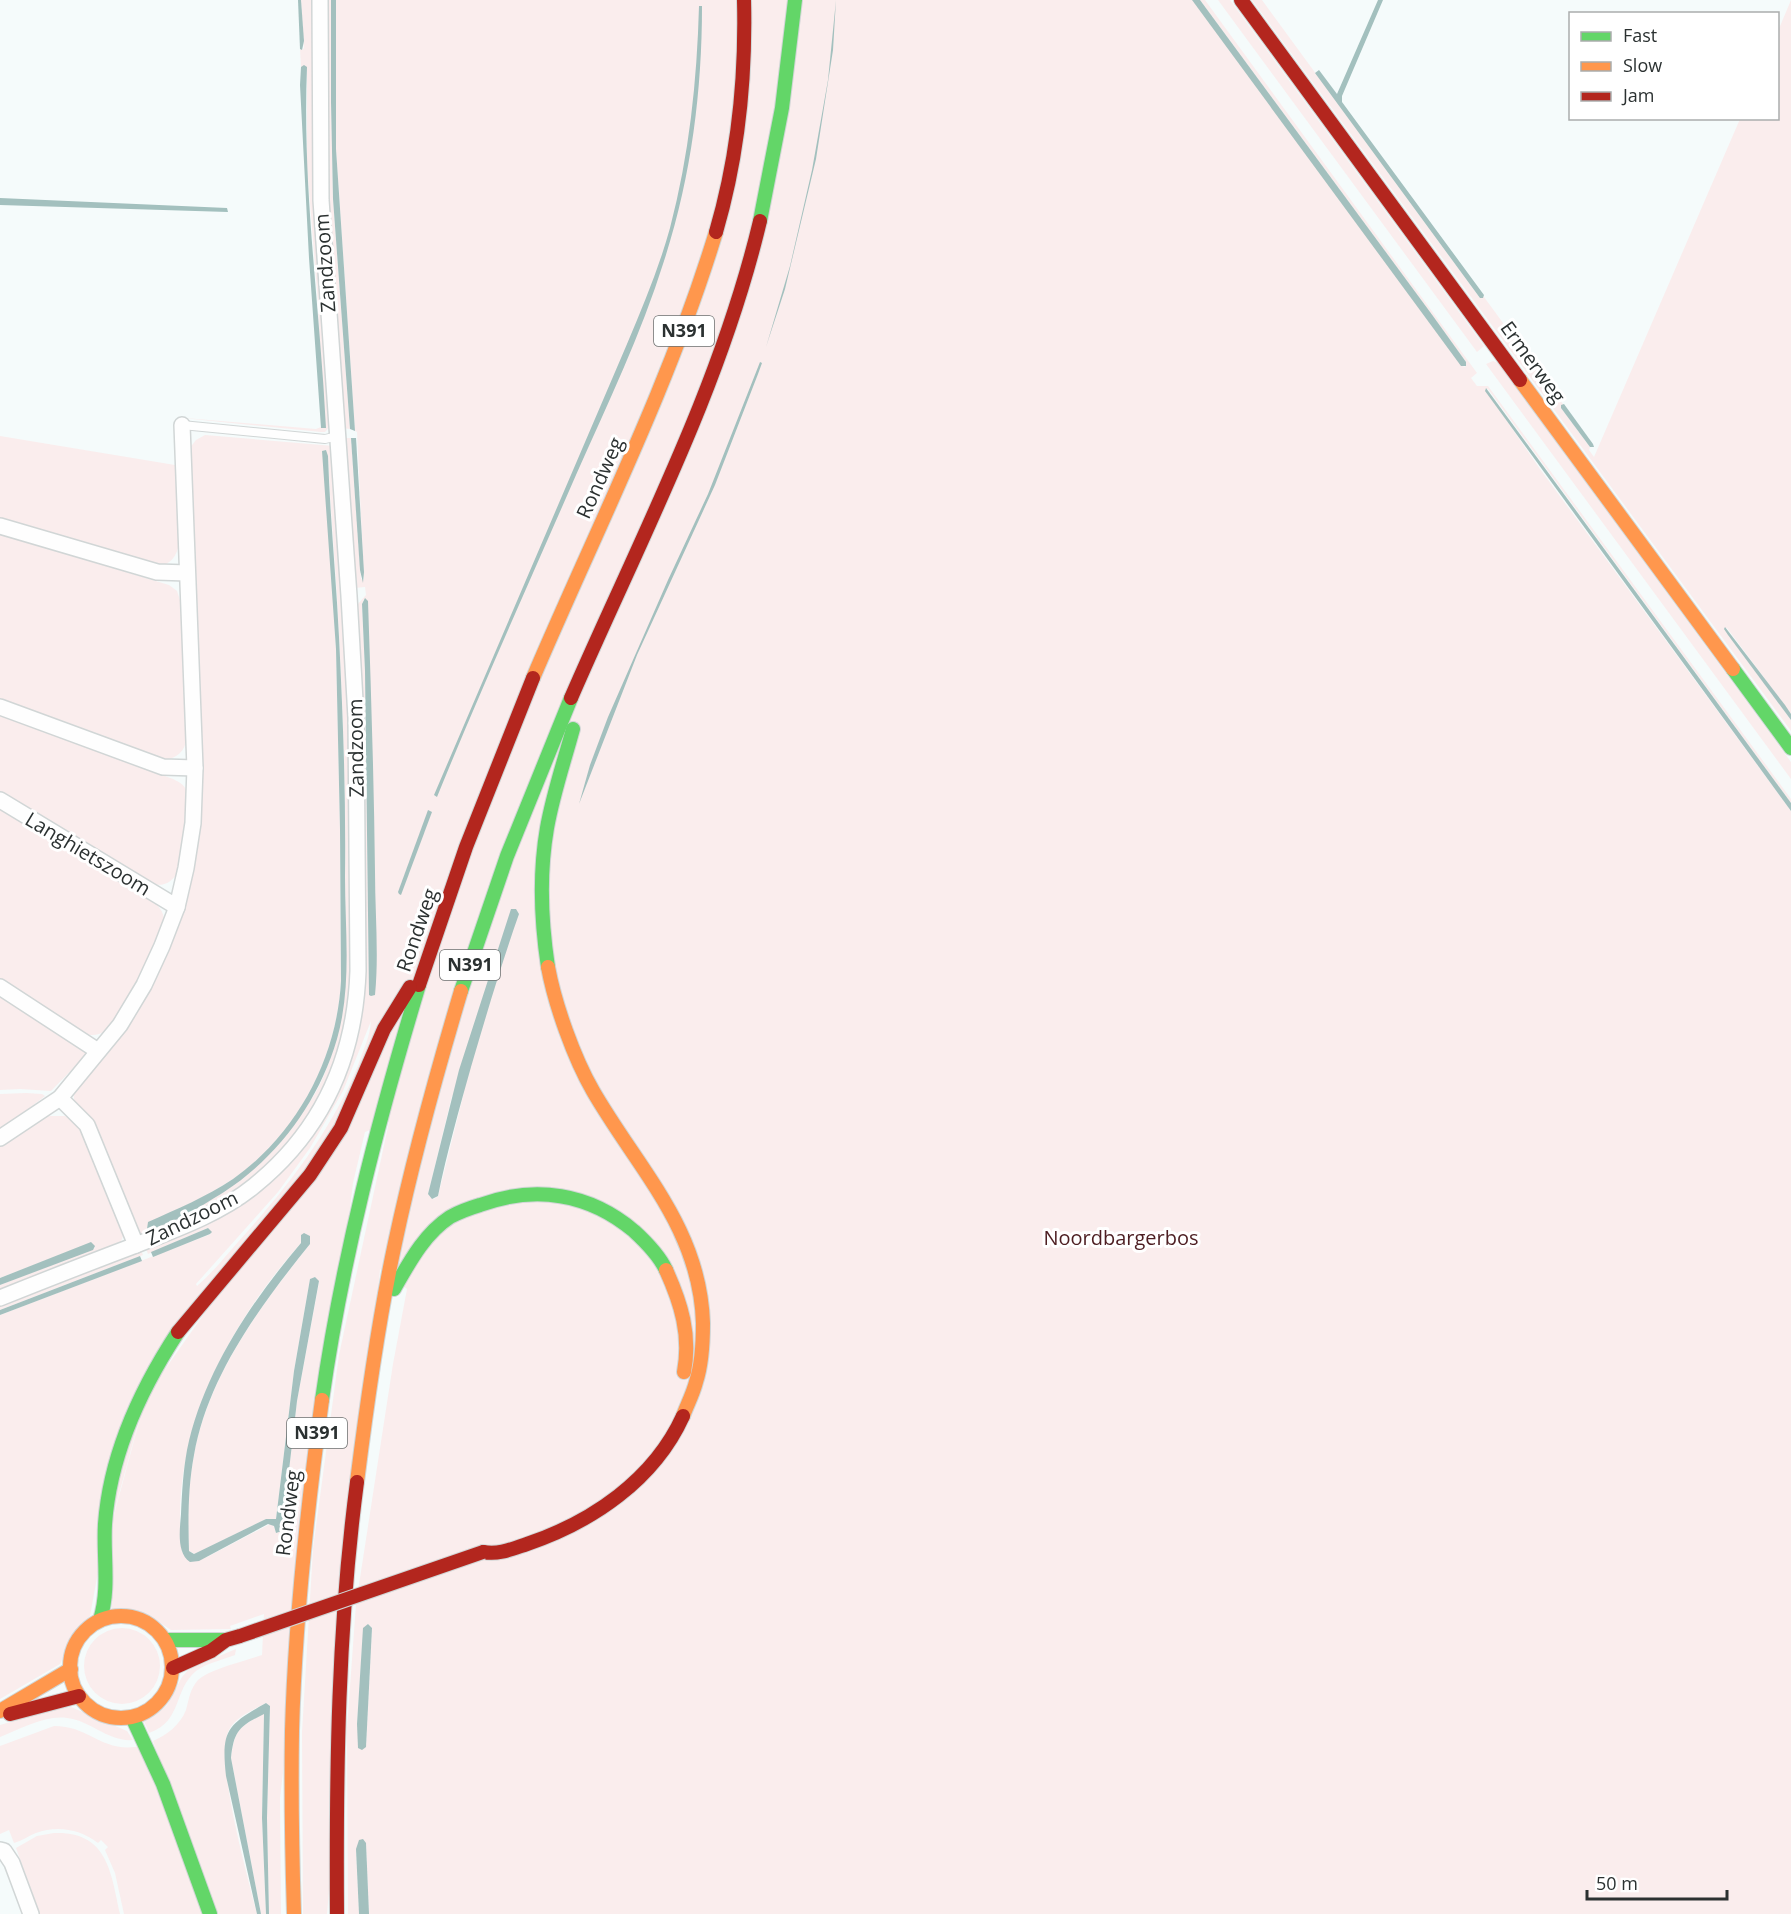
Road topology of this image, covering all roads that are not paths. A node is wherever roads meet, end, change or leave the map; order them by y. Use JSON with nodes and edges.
{"nodes":[{"id":1,"x":320,"y":0,"type":"edge"},
{"id":2,"x":744,"y":0,"type":"edge"},
{"id":3,"x":795,"y":0,"type":"edge"},
{"id":4,"x":1242,"y":0,"type":"edge"},
{"id":5,"x":182,"y":425,"type":"joint"},
{"id":6,"x":338,"y":436,"type":"junction"},
{"id":7,"x":0,"y":526,"type":"edge"},
{"id":8,"x":187,"y":573,"type":"junction"},
{"id":9,"x":599,"y":634,"type":"junction"},
{"id":10,"x":0,"y":707,"type":"edge"},
{"id":11,"x":1791,"y":748,"type":"edge"},
{"id":12,"x":195,"y":768,"type":"junction"},
{"id":13,"x":0,"y":800,"type":"edge"},
{"id":14,"x":177,"y":907,"type":"junction"},
{"id":15,"x":425,"y":964,"type":"junction"},
{"id":16,"x":0,"y":987,"type":"edge"},
{"id":17,"x":98,"y":1051,"type":"junction"},
{"id":18,"x":60,"y":1098,"type":"junction"},
{"id":19,"x":0,"y":1138,"type":"edge"},
{"id":20,"x":136,"y":1245,"type":"junction"},
{"id":21,"x":0,"y":1298,"type":"edge"},
{"id":22,"x":382,"y":1310,"type":"junction"},
{"id":23,"x":491,"y":1549,"type":"junction"},
{"id":24,"x":100,"y":1620,"type":"junction"},
{"id":25,"x":233,"y":1638,"type":"junction"},
{"id":26,"x":166,"y":1640,"type":"junction"},
{"id":27,"x":173,"y":1668,"type":"junction"},
{"id":28,"x":71,"y":1669,"type":"junction"},
{"id":29,"x":79,"y":1696,"type":"junction"},
{"id":30,"x":0,"y":1711,"type":"edge"},
{"id":31,"x":0,"y":1716,"type":"edge"},
{"id":32,"x":132,"y":1717,"type":"junction"},
{"id":33,"x":0,"y":1850,"type":"edge"},
{"id":34,"x":31,"y":1914,"type":"edge"},
{"id":35,"x":210,"y":1914,"type":"edge"},
{"id":36,"x":294,"y":1914,"type":"edge"},
{"id":37,"x":337,"y":1914,"type":"edge"}],
"edges":[{"from":1,"to":6,"type":"street","name":"Zandzoom"},
{"from":2,"to":15,"type":"main road","name":"Rondweg","number":"N391"},
{"from":3,"to":9,"type":"main road","number":"N391"},
{"from":4,"to":11,"type":"main road","name":"Ermerweg"},
{"from":5,"to":6,"type":"lane","name":"Langhietszoom"},
{"from":5,"to":8,"type":"street","name":"Langhietszoom"},
{"from":6,"to":20,"type":"street","name":"Zandzoom"},
{"from":7,"to":8,"type":"street"},
{"from":8,"to":12,"type":"street","name":"Langhietszoom"},
{"from":9,"to":22,"type":"main road","number":"N391"},
{"from":9,"to":23,"type":"main road","number":"N391"},
{"from":10,"to":12,"type":"street"},
{"from":12,"to":14,"type":"street","name":"Langhietszoom"},
{"from":13,"to":14,"type":"street","name":"Langhietszoom"},
{"from":14,"to":17,"type":"street","name":"Langhietszoom"},
{"from":15,"to":24,"type":"main road","number":"N391"},
{"from":15,"to":36,"type":"main road","name":"Rondweg","number":"N391"},
{"from":16,"to":17,"type":"street"},
{"from":17,"to":18,"type":"street","name":"Langhietszoom"},
{"from":18,"to":19,"type":"street","name":"Langhietszoom"},
{"from":18,"to":20,"type":"street"},
{"from":20,"to":21,"type":"street","name":"Zandzoom"},
{"from":22,"to":23,"type":"main road","number":"N391"},
{"from":22,"to":37,"type":"main road","number":"N391"},
{"from":23,"to":25,"type":"main road","number":"N391","bridge":true},
{"from":24,"to":26,"type":"main road"},
{"from":24,"to":28,"type":"main road"},
{"from":25,"to":26,"type":"main road","number":"N391"},
{"from":25,"to":27,"type":"main road","number":"N391"},
{"from":26,"to":27,"type":"main road"},
{"from":27,"to":32,"type":"main road"},
{"from":28,"to":29,"type":"main road"},
{"from":28,"to":30,"type":"main road"},
{"from":29,"to":31,"type":"main road"},
{"from":29,"to":32,"type":"main road"},
{"from":32,"to":35,"type":"main road"},
{"from":33,"to":34,"type":"street"}]}
